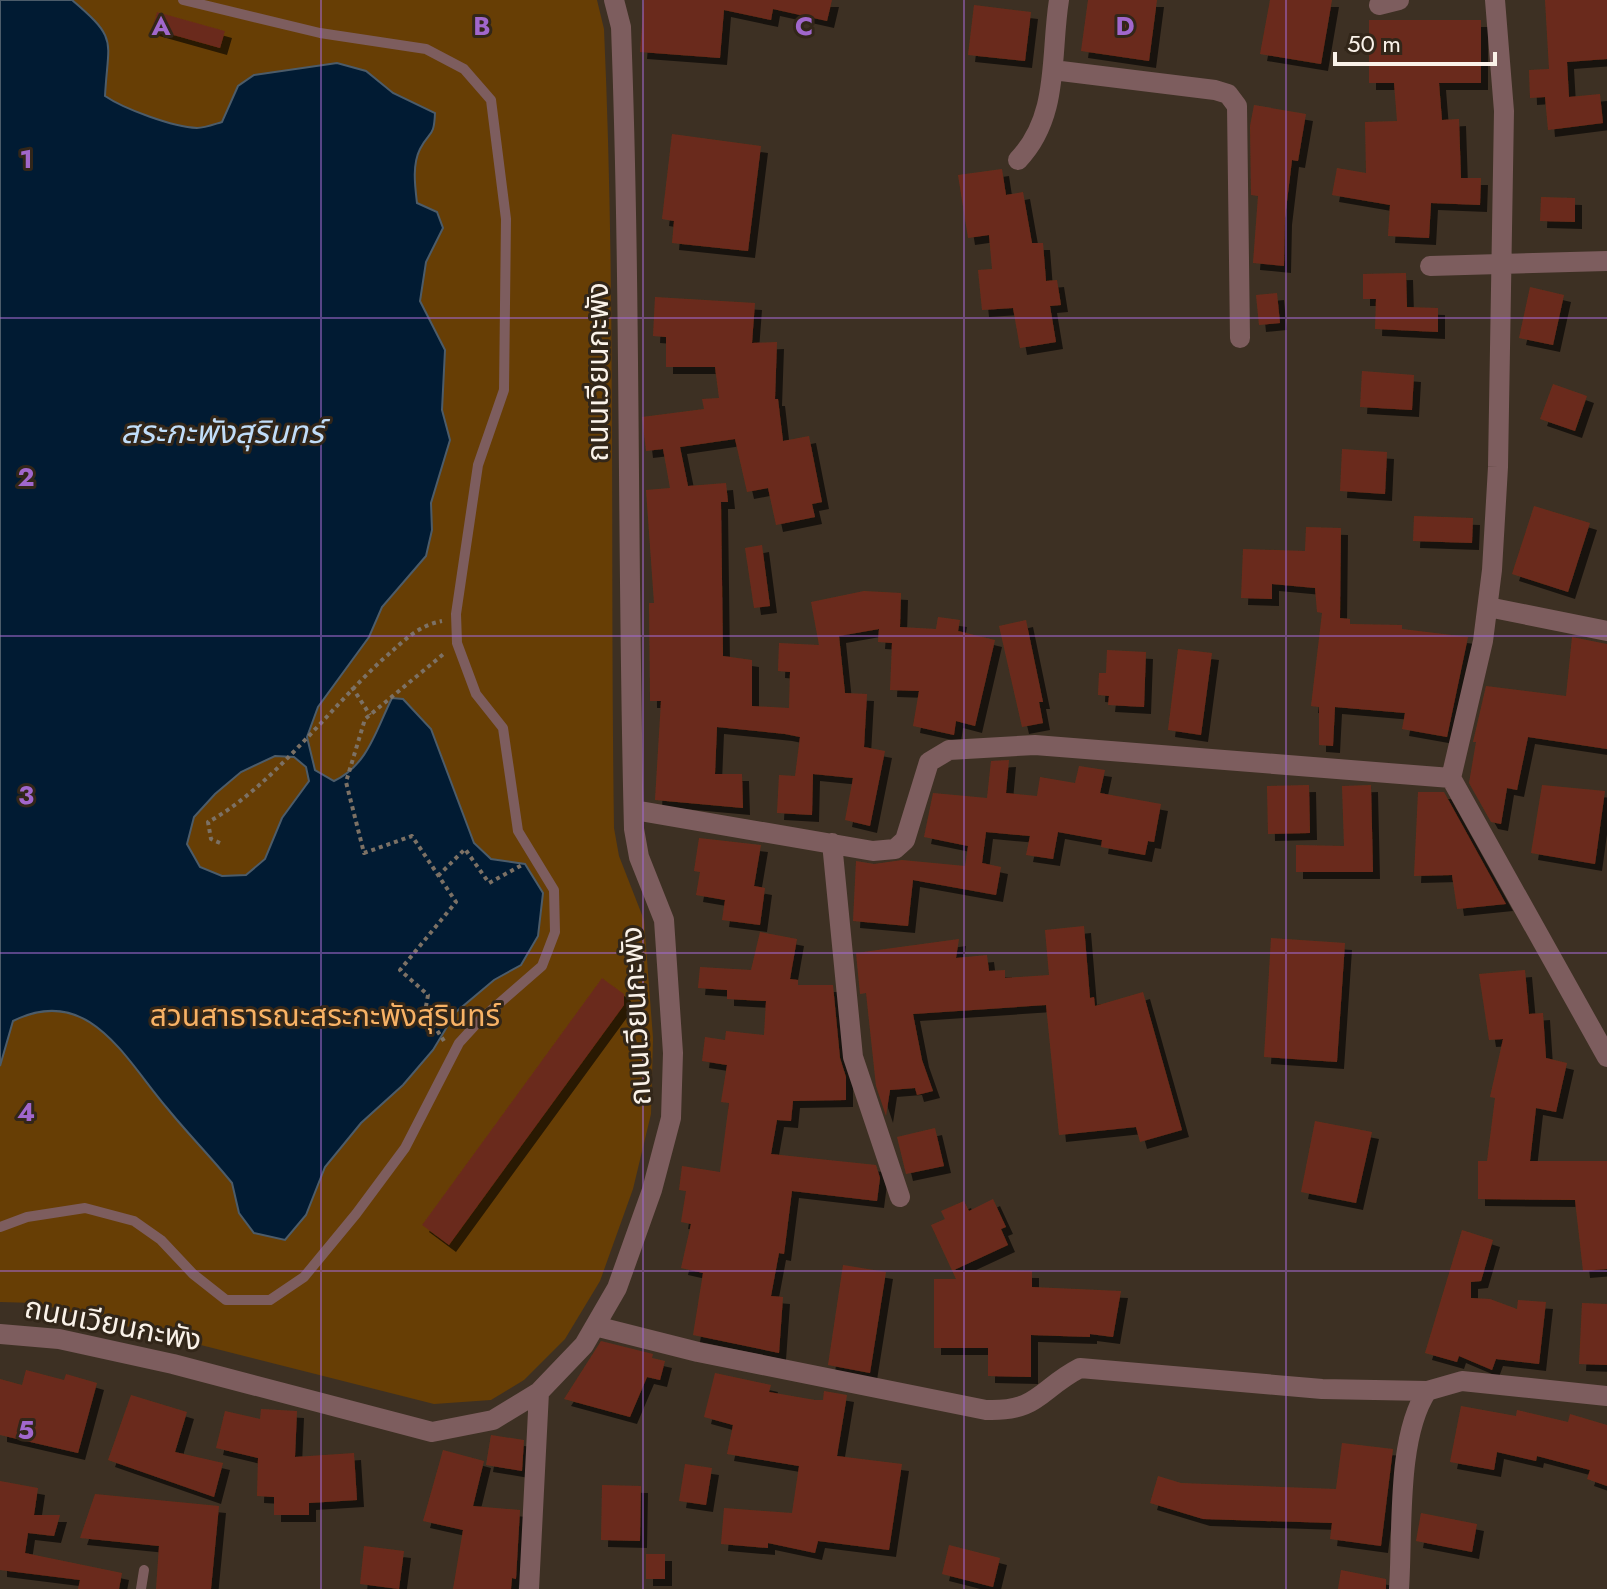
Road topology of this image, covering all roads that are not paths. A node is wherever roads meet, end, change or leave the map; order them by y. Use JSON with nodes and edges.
{"nodes":[{"id":1,"x":183,"y":0,"type":"edge"},
{"id":2,"x":614,"y":0,"type":"edge"},
{"id":3,"x":1059,"y":0,"type":"edge"},
{"id":4,"x":1399,"y":0,"type":"edge"},
{"id":5,"x":1495,"y":0,"type":"edge"},
{"id":6,"x":1379,"y":5,"type":"dead end"},
{"id":7,"x":1053,"y":70,"type":"junction"},
{"id":8,"x":1018,"y":160,"type":"dead end"},
{"id":9,"x":1607,"y":261,"type":"edge"},
{"id":10,"x":1430,"y":266,"type":"dead end"},
{"id":11,"x":1503,"y":266,"type":"junction"},
{"id":12,"x":1240,"y":338,"type":"dead end"},
{"id":13,"x":1488,"y":607,"type":"junction"},
{"id":14,"x":1607,"y":631,"type":"edge"},
{"id":15,"x":1451,"y":778,"type":"junction"},
{"id":16,"x":634,"y":810,"type":"junction"},
{"id":17,"x":832,"y":843,"type":"junction"},
{"id":18,"x":1607,"y":1057,"type":"edge"},
{"id":19,"x":900,"y":1197,"type":"dead end"},
{"id":20,"x":0,"y":1227,"type":"edge"},
{"id":21,"x":595,"y":1326,"type":"junction"},
{"id":22,"x":0,"y":1334,"type":"edge"},
{"id":23,"x":1427,"y":1391,"type":"junction"},
{"id":24,"x":539,"y":1392,"type":"junction"},
{"id":25,"x":1607,"y":1396,"type":"edge"},
{"id":26,"x":144,"y":1570,"type":"dead end"},
{"id":27,"x":141,"y":1589,"type":"edge"},
{"id":28,"x":529,"y":1589,"type":"edge"},
{"id":29,"x":1399,"y":1589,"type":"edge"}],
"edges":[{"from":1,"to":20,"type":"lane"},
{"from":2,"to":16,"type":"street","name":"ถนนเวียนกะพัง"},
{"from":3,"to":7,"type":"street"},
{"from":4,"to":6,"type":"street"},
{"from":5,"to":11,"type":"street"},
{"from":7,"to":8,"type":"street"},
{"from":7,"to":12,"type":"street"},
{"from":9,"to":11,"type":"street"},
{"from":10,"to":11,"type":"street"},
{"from":11,"to":13,"type":"street"},
{"from":13,"to":14,"type":"street"},
{"from":13,"to":15,"type":"street"},
{"from":15,"to":17,"type":"street"},
{"from":15,"to":18,"type":"street"},
{"from":16,"to":17,"type":"street"},
{"from":16,"to":21,"type":"street","name":"ถนนเวียนกะพัง"},
{"from":17,"to":19,"type":"street"},
{"from":21,"to":23,"type":"street"},
{"from":21,"to":24,"type":"street","name":"ถนนเวียนกะพัง"},
{"from":22,"to":24,"type":"street","name":"ถนนเวียนกะพัง"},
{"from":23,"to":25,"type":"street"},
{"from":23,"to":29,"type":"street"},
{"from":24,"to":28,"type":"street"},
{"from":26,"to":27,"type":"lane"}]}
